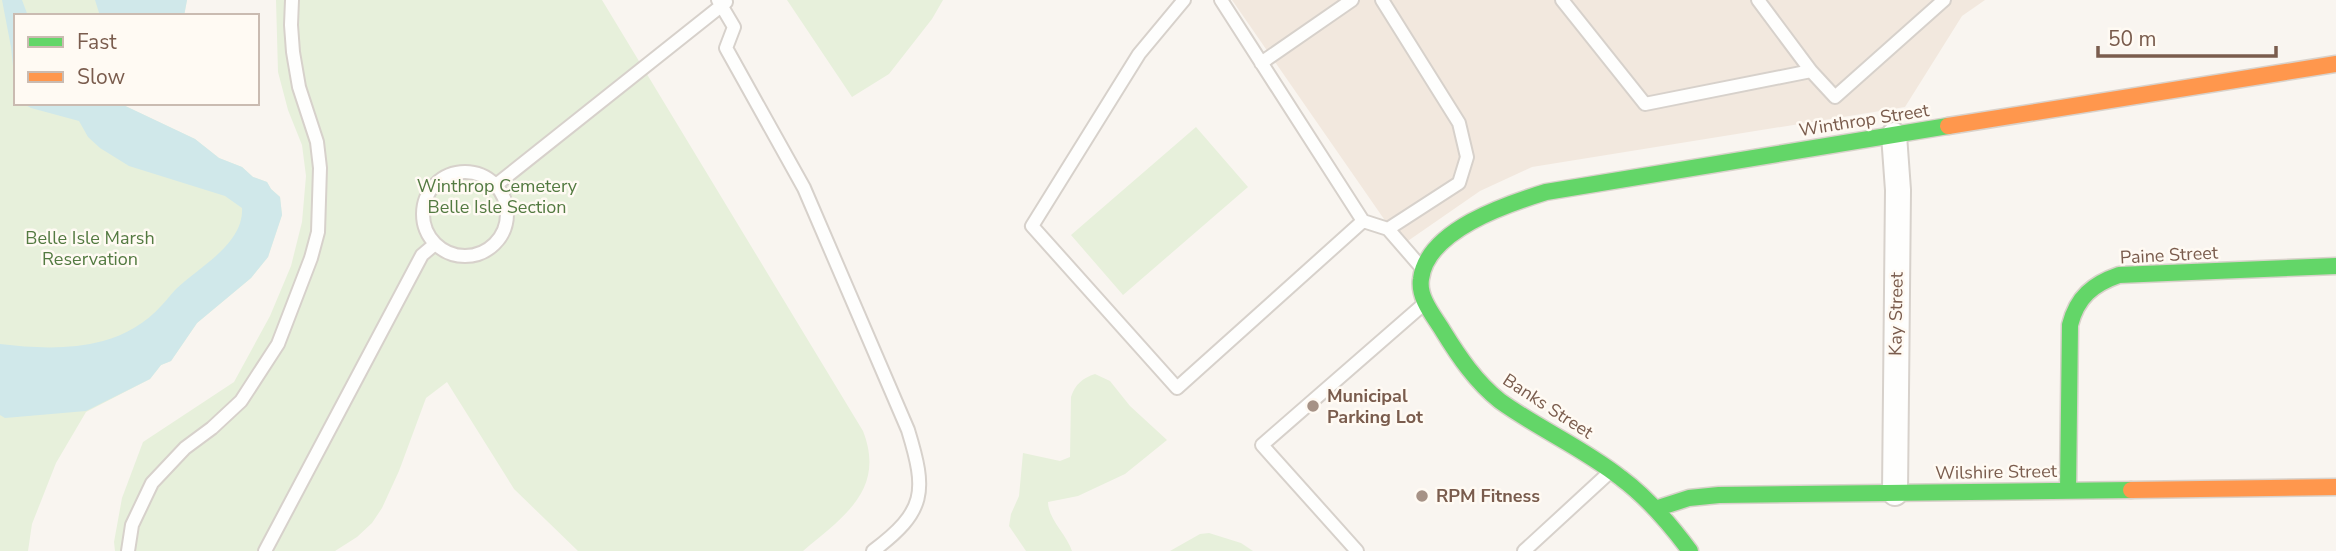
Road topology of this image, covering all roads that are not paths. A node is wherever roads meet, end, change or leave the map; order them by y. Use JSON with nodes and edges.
{"nodes":[{"id":1,"x":292,"y":0,"type":"edge"},
{"id":2,"x":1184,"y":0,"type":"edge"},
{"id":3,"x":1221,"y":0,"type":"edge"},
{"id":4,"x":1352,"y":0,"type":"edge"},
{"id":5,"x":1562,"y":0,"type":"edge"},
{"id":6,"x":1758,"y":0,"type":"edge"},
{"id":7,"x":1944,"y":0,"type":"edge"},
{"id":8,"x":722,"y":2,"type":"edge"},
{"id":9,"x":1388,"y":2,"type":"edge"},
{"id":10,"x":1261,"y":63,"type":"junction"},
{"id":11,"x":2336,"y":64,"type":"edge"},
{"id":12,"x":1811,"y":71,"type":"junction"},
{"id":13,"x":1894,"y":135,"type":"junction"},
{"id":14,"x":496,"y":185,"type":"junction"},
{"id":15,"x":1363,"y":221,"type":"junction"},
{"id":16,"x":1388,"y":229,"type":"junction"},
{"id":17,"x":435,"y":244,"type":"junction"},
{"id":18,"x":2336,"y":266,"type":"edge"},
{"id":19,"x":1422,"y":269,"type":"junction"},
{"id":20,"x":1425,"y":303,"type":"junction"},
{"id":21,"x":1612,"y":470,"type":"junction"},
{"id":22,"x":2336,"y":487,"type":"edge"},
{"id":23,"x":2068,"y":491,"type":"junction"},
{"id":24,"x":1895,"y":493,"type":"junction"},
{"id":25,"x":1658,"y":509,"type":"junction"},
{"id":26,"x":128,"y":551,"type":"edge"},
{"id":27,"x":265,"y":551,"type":"edge"},
{"id":28,"x":873,"y":551,"type":"edge"},
{"id":29,"x":1357,"y":551,"type":"edge"},
{"id":30,"x":1524,"y":551,"type":"edge"},
{"id":31,"x":1690,"y":551,"type":"edge"}],
"edges":[{"from":1,"to":26,"type":"lane"},
{"from":2,"to":15,"type":"lane"},
{"from":3,"to":10,"type":"lane"},
{"from":4,"to":10,"type":"lane"},
{"from":5,"to":12,"type":"lane"},
{"from":6,"to":12,"type":"lane"},
{"from":7,"to":12,"type":"lane"},
{"from":8,"to":14,"type":"lane"},
{"from":8,"to":28,"type":"lane"},
{"from":9,"to":16,"type":"lane"},
{"from":10,"to":15,"type":"lane"},
{"from":11,"to":13,"type":"street","name":"Winthrop Street"},
{"from":13,"to":19,"type":"street","name":"Winthrop Street"},
{"from":13,"to":24,"type":"street","name":"Kay Street"},
{"from":14,"to":17,"type":"lane"},
{"from":14,"to":17,"type":"lane"},
{"from":15,"to":16,"type":"lane"},
{"from":16,"to":19,"type":"lane"},
{"from":17,"to":27,"type":"lane"},
{"from":18,"to":23,"type":"street","name":"Paine Street"},
{"from":19,"to":20,"type":"street","name":"Banks Street"},
{"from":20,"to":21,"type":"street","name":"Banks Street"},
{"from":20,"to":29,"type":"lane"},
{"from":21,"to":25,"type":"street","name":"Banks Street"},
{"from":21,"to":30,"type":"lane"},
{"from":22,"to":23,"type":"street","name":"Wilshire Street"},
{"from":23,"to":24,"type":"street","name":"Wilshire Street"},
{"from":24,"to":25,"type":"street","name":"Wilshire Street"},
{"from":25,"to":31,"type":"street","name":"Banks Street"}]}
